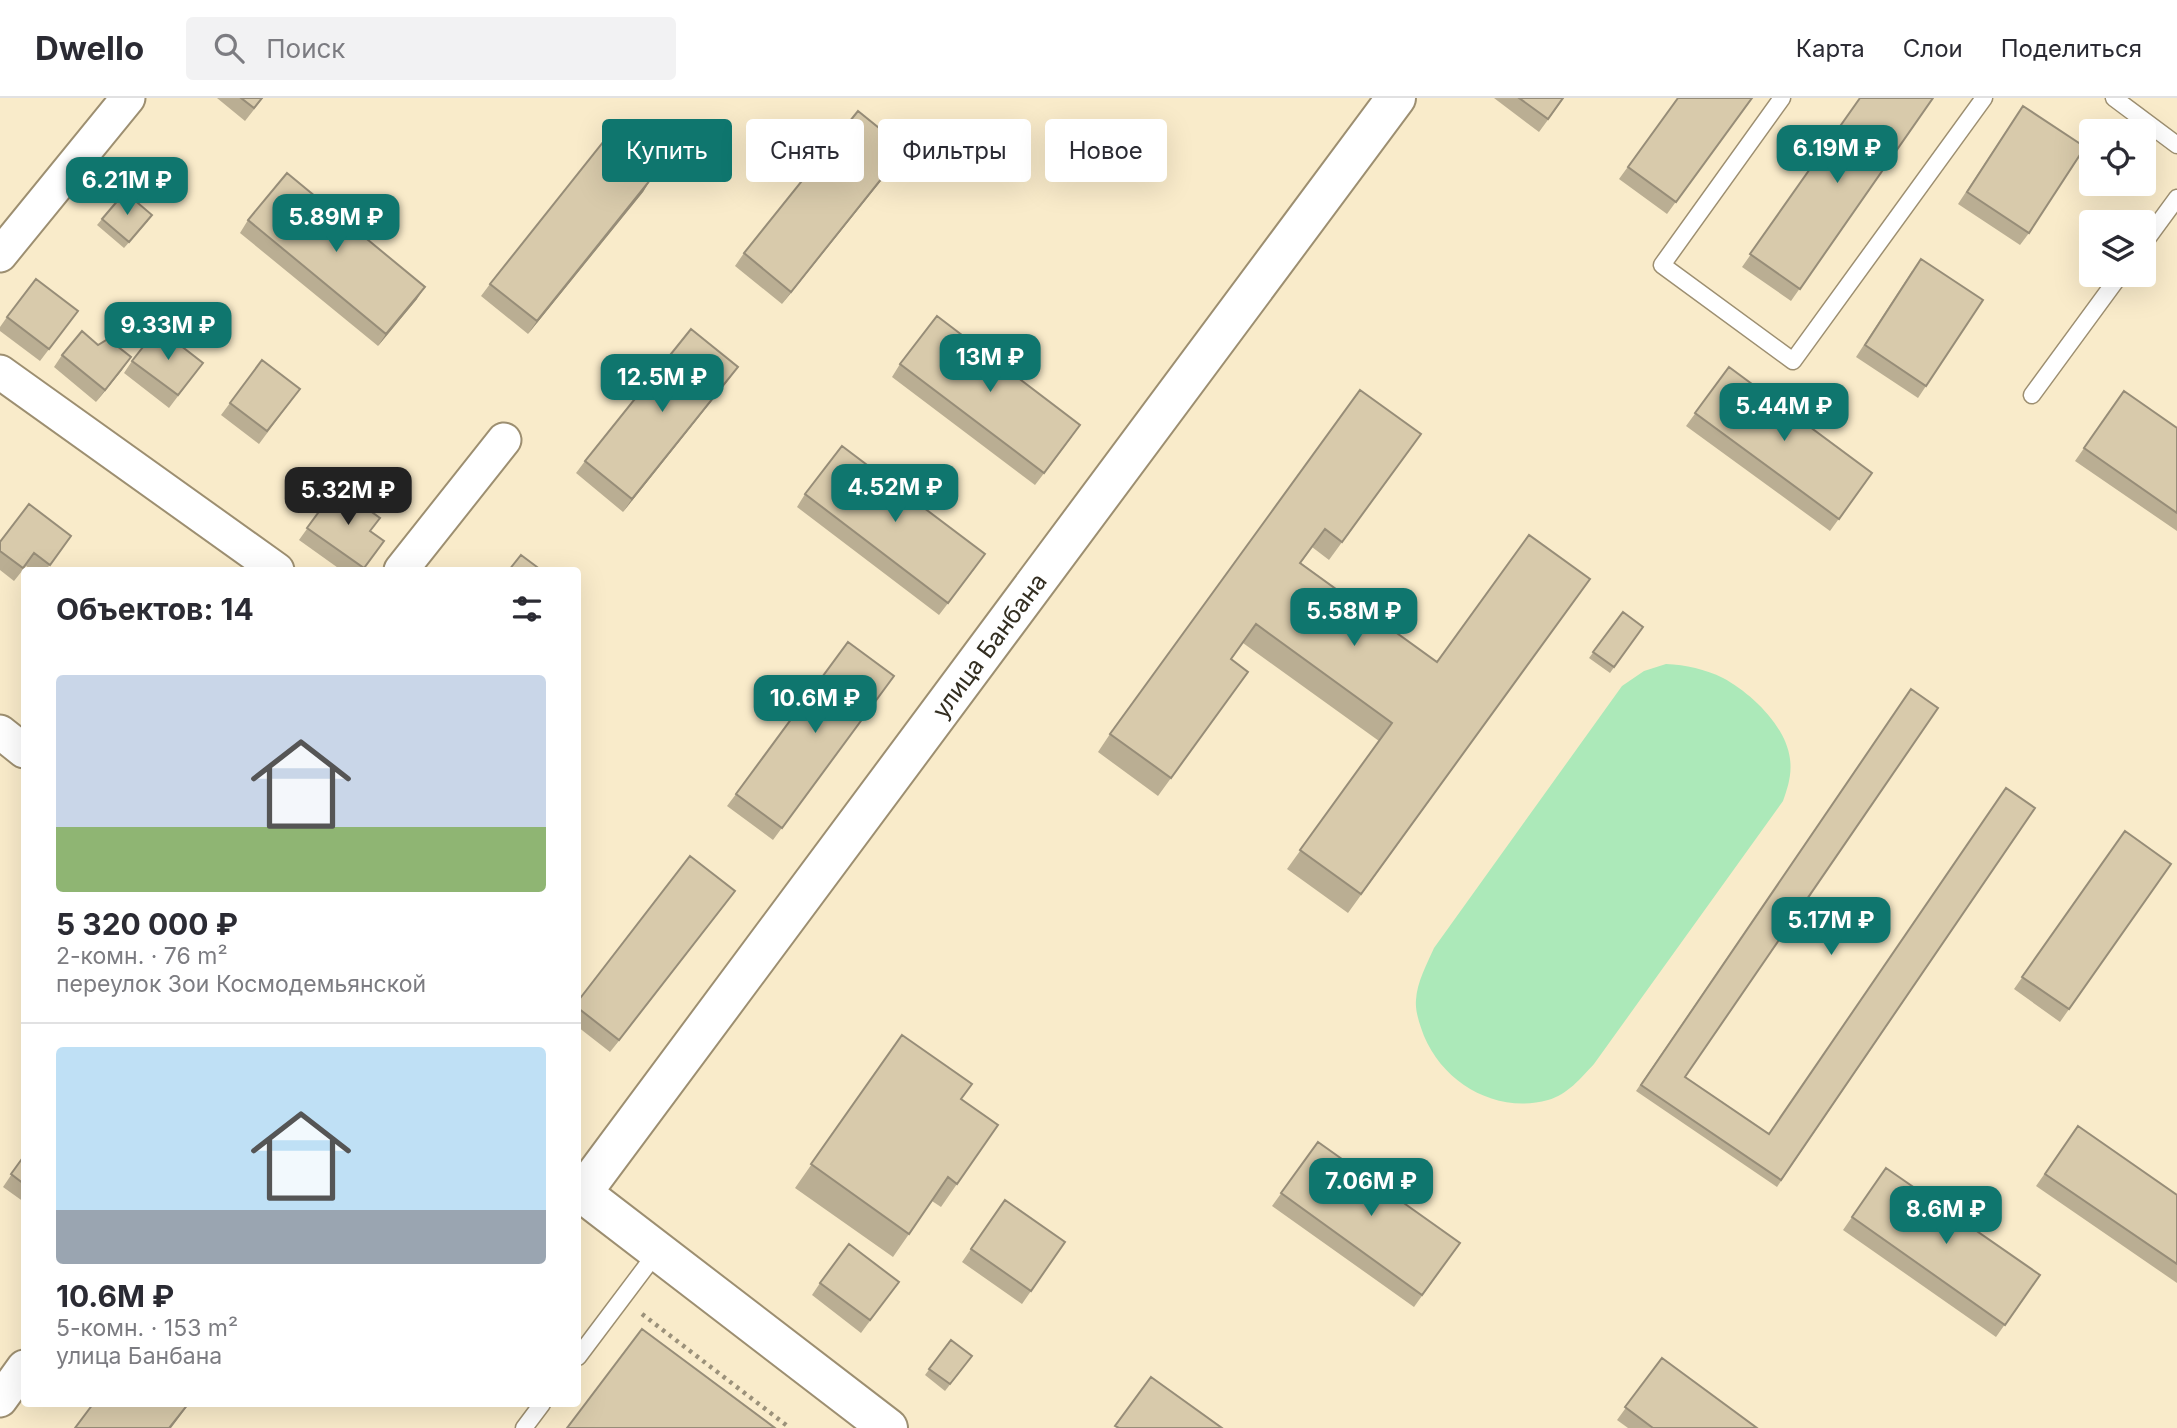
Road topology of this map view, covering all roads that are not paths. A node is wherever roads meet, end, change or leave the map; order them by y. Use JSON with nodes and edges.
{"nodes":[{"id":1,"x":1396,"y":98,"type":"edge"},
{"id":2,"x":1782,"y":98,"type":"edge"},
{"id":3,"x":1984,"y":98,"type":"edge"},
{"id":4,"x":2114,"y":98,"type":"edge"},
{"id":5,"x":118,"y":101,"type":"edge"},
{"id":6,"x":2177,"y":145,"type":"edge"},
{"id":7,"x":2177,"y":198,"type":"edge"},
{"id":8,"x":2156,"y":227,"type":"edge"},
{"id":9,"x":0,"y":255,"type":"edge"},
{"id":10,"x":2111,"y":287,"type":"edge"},
{"id":11,"x":0,"y":372,"type":"edge"},
{"id":12,"x":2032,"y":395,"type":"dead end"},
{"id":13,"x":504,"y":440,"type":"dead end"},
{"id":14,"x":273,"y":567,"type":"edge"},
{"id":15,"x":403,"y":567,"type":"edge"},
{"id":16,"x":0,"y":732,"type":"edge"},
{"id":17,"x":21,"y":749,"type":"edge"},
{"id":18,"x":581,"y":1190,"type":"edge"},
{"id":19,"x":581,"y":1192,"type":"edge"},
{"id":20,"x":657,"y":1252,"type":"junction"},
{"id":21,"x":581,"y":1353,"type":"edge"},
{"id":22,"x":21,"y":1371,"type":"edge"},
{"id":23,"x":0,"y":1400,"type":"edge"},
{"id":24,"x":540,"y":1407,"type":"edge"},
{"id":25,"x":524,"y":1428,"type":"edge"},
{"id":26,"x":888,"y":1428,"type":"edge"}],
"edges":[{"from":1,"to":18,"type":"street","name":"улица Банбана"},
{"from":2,"to":3,"type":"lane"},
{"from":4,"to":6,"type":"lane"},
{"from":5,"to":9,"type":"street"},
{"from":7,"to":8,"type":"lane"},
{"from":10,"to":12,"type":"lane"},
{"from":11,"to":14,"type":"street"},
{"from":13,"to":15,"type":"street"},
{"from":16,"to":17,"type":"street"},
{"from":19,"to":20,"type":"street"},
{"from":20,"to":21,"type":"lane"},
{"from":20,"to":26,"type":"street"},
{"from":22,"to":23,"type":"street"},
{"from":24,"to":25,"type":"lane"}]}
